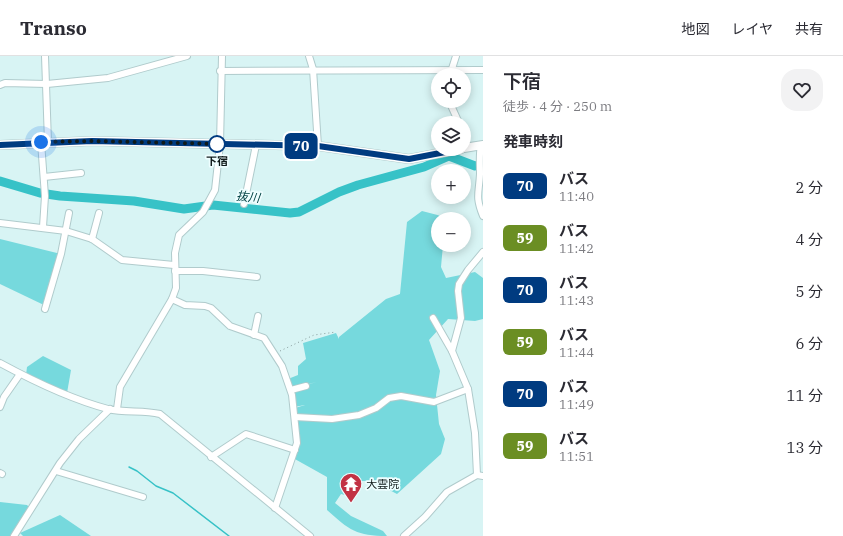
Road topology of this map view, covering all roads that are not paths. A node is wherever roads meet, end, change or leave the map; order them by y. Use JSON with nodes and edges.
{"nodes":[{"id":1,"x":45,"y":56,"type":"edge"},
{"id":2,"x":187,"y":56,"type":"edge"},
{"id":3,"x":222,"y":56,"type":"edge"},
{"id":4,"x":309,"y":56,"type":"edge"},
{"id":5,"x":456,"y":56,"type":"edge"},
{"id":6,"x":452,"y":68,"type":"edge"},
{"id":7,"x":313,"y":69,"type":"junction"},
{"id":8,"x":483,"y":70,"type":"edge"},
{"id":9,"x":220,"y":71,"type":"junction"},
{"id":10,"x":471,"y":71,"type":"edge"},
{"id":11,"x":431,"y":72,"type":"edge"},
{"id":12,"x":47,"y":84,"type":"junction"},
{"id":13,"x":0,"y":85,"type":"edge"},
{"id":14,"x":45,"y":142,"type":"junction"},
{"id":15,"x":220,"y":144,"type":"junction"},
{"id":16,"x":0,"y":145,"type":"edge"},
{"id":17,"x":256,"y":145,"type":"junction"},
{"id":18,"x":482,"y":145,"type":"edge"},
{"id":19,"x":318,"y":146,"type":"junction"},
{"id":20,"x":471,"y":147,"type":"edge"},
{"id":21,"x":431,"y":155,"type":"edge"},
{"id":22,"x":81,"y":173,"type":"dead end"},
{"id":23,"x":44,"y":177,"type":"junction"},
{"id":24,"x":244,"y":204,"type":"dead end"},
{"id":25,"x":69,"y":213,"type":"dead end"},
{"id":26,"x":99,"y":213,"type":"dead end"},
{"id":27,"x":483,"y":216,"type":"edge"},
{"id":28,"x":0,"y":223,"type":"edge"},
{"id":29,"x":43,"y":227,"type":"junction"},
{"id":30,"x":66,"y":231,"type":"junction"},
{"id":31,"x":92,"y":239,"type":"junction"},
{"id":32,"x":483,"y":252,"type":"edge"},
{"id":33,"x":174,"y":268,"type":"junction"},
{"id":34,"x":257,"y":277,"type":"dead end"},
{"id":35,"x":172,"y":299,"type":"junction"},
{"id":36,"x":45,"y":309,"type":"dead end"},
{"id":37,"x":258,"y":316,"type":"dead end"},
{"id":38,"x":433,"y":318,"type":"dead end"},
{"id":39,"x":254,"y":334,"type":"junction"},
{"id":40,"x":452,"y":351,"type":"junction"},
{"id":41,"x":0,"y":363,"type":"edge"},
{"id":42,"x":20,"y":374,"type":"junction"},
{"id":43,"x":306,"y":386,"type":"dead end"},
{"id":44,"x":468,"y":389,"type":"junction"},
{"id":45,"x":291,"y":390,"type":"junction"},
{"id":46,"x":0,"y":407,"type":"edge"},
{"id":47,"x":110,"y":409,"type":"junction"},
{"id":48,"x":117,"y":409,"type":"junction"},
{"id":49,"x":295,"y":417,"type":"junction"},
{"id":50,"x":295,"y":450,"type":"junction"},
{"id":51,"x":211,"y":457,"type":"junction"},
{"id":52,"x":56,"y":471,"type":"junction"},
{"id":53,"x":480,"y":475,"type":"edge"},
{"id":54,"x":144,"y":497,"type":"dead end"},
{"id":55,"x":275,"y":508,"type":"junction"},
{"id":56,"x":14,"y":536,"type":"edge"},
{"id":57,"x":310,"y":536,"type":"edge"},
{"id":58,"x":404,"y":536,"type":"edge"}],
"edges":[{"from":1,"to":12,"type":"street"},
{"from":2,"to":12,"type":"street"},
{"from":3,"to":9,"type":"street"},
{"from":4,"to":7,"type":"street"},
{"from":5,"to":6,"type":"street"},
{"from":7,"to":9,"type":"street"},
{"from":7,"to":11,"type":"street"},
{"from":7,"to":19,"type":"street"},
{"from":8,"to":10,"type":"street"},
{"from":9,"to":15,"type":"street"},
{"from":12,"to":13,"type":"street"},
{"from":12,"to":14,"type":"street"},
{"from":14,"to":15,"type":"main road"},
{"from":14,"to":16,"type":"main road"},
{"from":14,"to":23,"type":"street"},
{"from":15,"to":17,"type":"main road"},
{"from":15,"to":33,"type":"street"},
{"from":17,"to":19,"type":"main road"},
{"from":17,"to":24,"type":"street"},
{"from":18,"to":20,"type":"main road"},
{"from":18,"to":27,"type":"street"},
{"from":19,"to":21,"type":"main road"},
{"from":22,"to":23,"type":"street"},
{"from":23,"to":29,"type":"street"},
{"from":25,"to":30,"type":"street"},
{"from":26,"to":31,"type":"street"},
{"from":28,"to":29,"type":"street"},
{"from":29,"to":30,"type":"street"},
{"from":30,"to":31,"type":"street"},
{"from":30,"to":36,"type":"street"},
{"from":31,"to":33,"type":"street"},
{"from":32,"to":40,"type":"street"},
{"from":33,"to":34,"type":"street"},
{"from":33,"to":35,"type":"street"},
{"from":35,"to":39,"type":"street"},
{"from":35,"to":48,"type":"street"},
{"from":37,"to":39,"type":"street"},
{"from":38,"to":40,"type":"street"},
{"from":39,"to":45,"type":"street"},
{"from":40,"to":44,"type":"street"},
{"from":41,"to":42,"type":"street"},
{"from":42,"to":46,"type":"street"},
{"from":42,"to":47,"type":"street"},
{"from":43,"to":45,"type":"street"},
{"from":44,"to":49,"type":"street"},
{"from":44,"to":53,"type":"street"},
{"from":45,"to":49,"type":"street"},
{"from":47,"to":48,"type":"street"},
{"from":47,"to":52,"type":"street"},
{"from":48,"to":51,"type":"street"},
{"from":49,"to":50,"type":"street"},
{"from":50,"to":51,"type":"street"},
{"from":50,"to":55,"type":"street"},
{"from":51,"to":55,"type":"street"},
{"from":52,"to":54,"type":"street"},
{"from":52,"to":56,"type":"street"},
{"from":53,"to":58,"type":"street"},
{"from":55,"to":57,"type":"street"}]}
